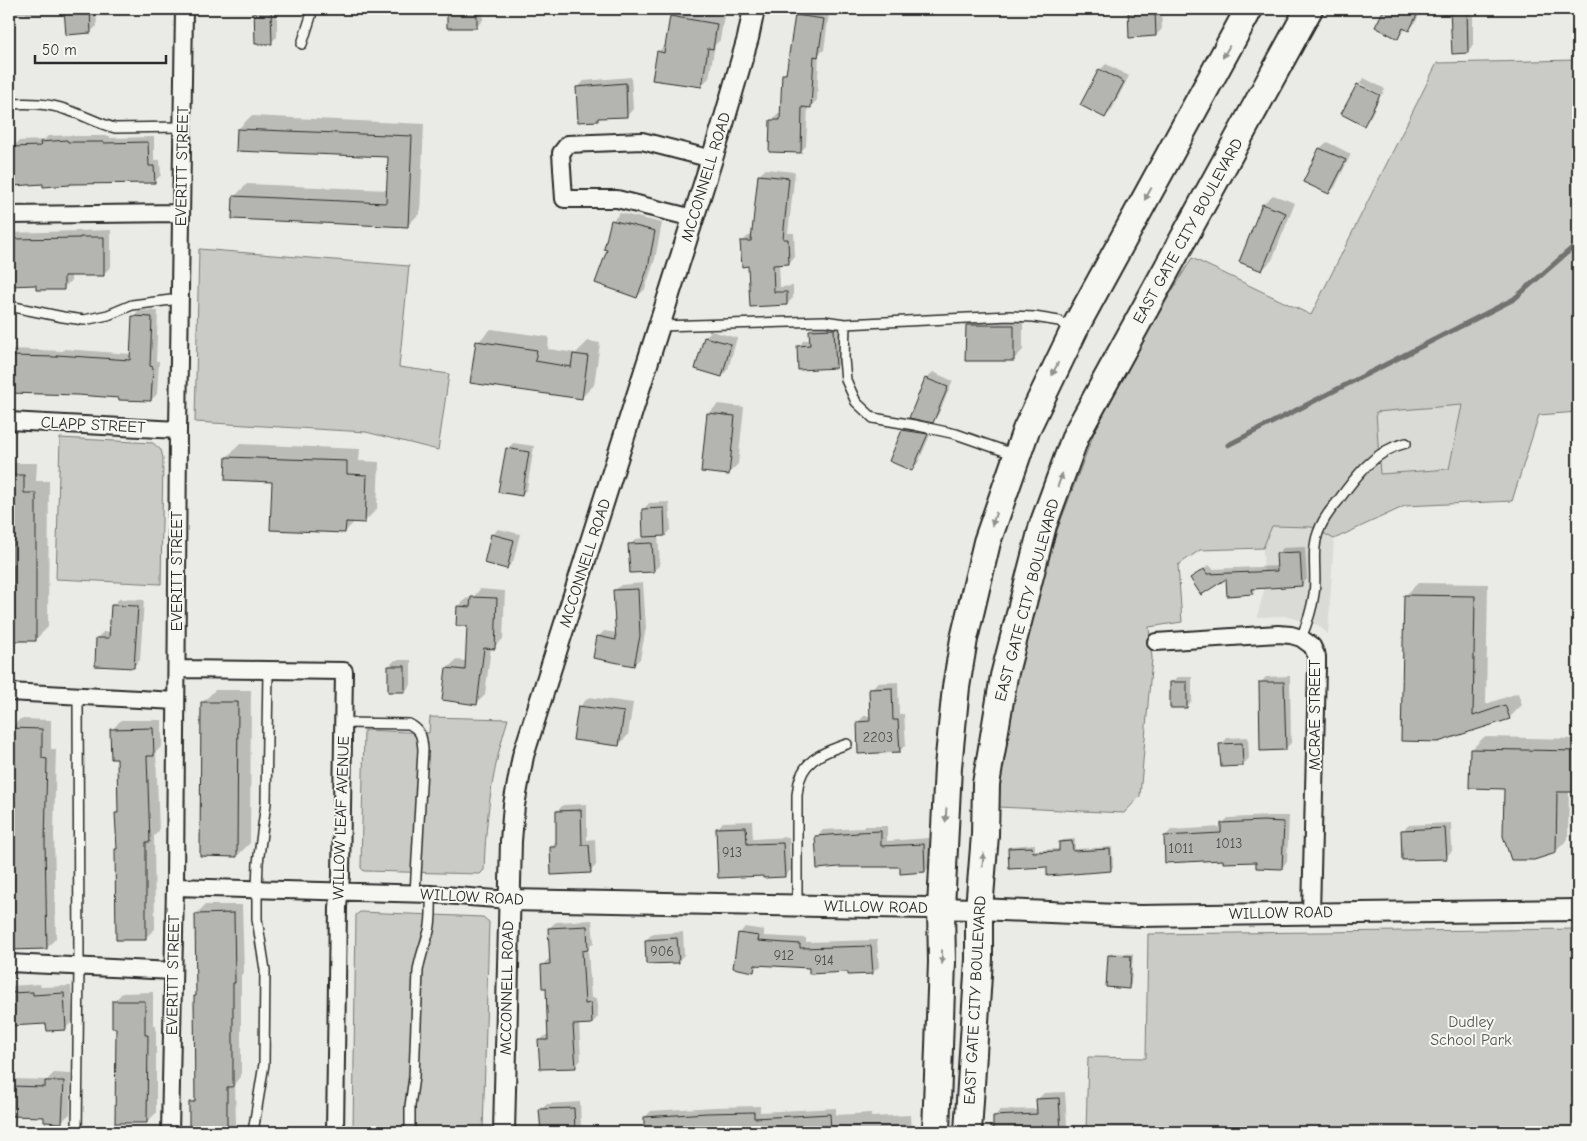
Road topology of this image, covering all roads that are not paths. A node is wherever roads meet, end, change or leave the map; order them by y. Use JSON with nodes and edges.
{"nodes":[{"id":1,"x":184,"y":9,"type":"edge"},
{"id":2,"x":311,"y":9,"type":"edge"},
{"id":3,"x":754,"y":9,"type":"edge"},
{"id":4,"x":1249,"y":9,"type":"edge"},
{"id":5,"x":1295,"y":9,"type":"edge"},
{"id":6,"x":1309,"y":9,"type":"edge"},
{"id":7,"x":302,"y":44,"type":"dead end"},
{"id":8,"x":1257,"y":103,"type":"junction"},
{"id":9,"x":9,"y":104,"type":"edge"},
{"id":10,"x":183,"y":127,"type":"junction"},
{"id":11,"x":712,"y":159,"type":"junction"},
{"id":12,"x":180,"y":213,"type":"junction"},
{"id":13,"x":9,"y":214,"type":"edge"},
{"id":14,"x":694,"y":218,"type":"junction"},
{"id":15,"x":179,"y":299,"type":"junction"},
{"id":16,"x":9,"y":306,"type":"edge"},
{"id":17,"x":845,"y":324,"type":"junction"},
{"id":18,"x":659,"y":326,"type":"junction"},
{"id":19,"x":1074,"y":330,"type":"junction"},
{"id":20,"x":9,"y":421,"type":"edge"},
{"id":21,"x":178,"y":430,"type":"junction"},
{"id":22,"x":1406,"y":443,"type":"dead end"},
{"id":23,"x":1017,"y":455,"type":"junction"},
{"id":24,"x":1301,"y":638,"type":"junction"},
{"id":25,"x":1156,"y":642,"type":"dead end"},
{"id":26,"x":177,"y":669,"type":"junction"},
{"id":27,"x":268,"y":671,"type":"junction"},
{"id":28,"x":9,"y":692,"type":"edge"},
{"id":29,"x":78,"y":696,"type":"junction"},
{"id":30,"x":176,"y":701,"type":"junction"},
{"id":31,"x":344,"y":723,"type":"junction"},
{"id":32,"x":847,"y":744,"type":"dead end"},
{"id":33,"x":175,"y":886,"type":"junction"},
{"id":34,"x":256,"y":889,"type":"junction"},
{"id":35,"x":340,"y":892,"type":"junction"},
{"id":36,"x":423,"y":894,"type":"junction"},
{"id":37,"x":509,"y":900,"type":"junction"},
{"id":38,"x":797,"y":906,"type":"junction"},
{"id":39,"x":941,"y":908,"type":"junction"},
{"id":40,"x":978,"y":909,"type":"junction"},
{"id":41,"x":1578,"y":910,"type":"edge"},
{"id":42,"x":1312,"y":913,"type":"junction"},
{"id":43,"x":9,"y":963,"type":"edge"},
{"id":44,"x":79,"y":966,"type":"junction"},
{"id":45,"x":173,"y":971,"type":"junction"},
{"id":46,"x":77,"y":1132,"type":"edge"},
{"id":47,"x":170,"y":1132,"type":"edge"},
{"id":48,"x":253,"y":1132,"type":"edge"},
{"id":49,"x":335,"y":1132,"type":"edge"},
{"id":50,"x":410,"y":1132,"type":"edge"},
{"id":51,"x":504,"y":1132,"type":"edge"},
{"id":52,"x":936,"y":1132,"type":"edge"},
{"id":53,"x":968,"y":1132,"type":"edge"}],
"edges":[{"from":1,"to":10,"type":"street","name":"EVERITT STREET"},
{"from":2,"to":7,"type":"lane"},
{"from":3,"to":11,"type":"street","name":"MCCONNELL ROAD"},
{"from":4,"to":19,"type":"main road","name":"EAST GATE CITY BOULEVARD","one_way":true},
{"from":5,"to":8,"type":"main road"},
{"from":6,"to":8,"type":"main road","name":"EAST GATE CITY BOULEVARD"},
{"from":40,"to":8,"type":"main road","name":"EAST GATE CITY BOULEVARD","one_way":true},
{"from":9,"to":10,"type":"lane"},
{"from":10,"to":12,"type":"street","name":"EVERITT STREET"},
{"from":11,"to":14,"type":"street","name":"MCCONNELL ROAD"},
{"from":11,"to":14,"type":"street"},
{"from":12,"to":13,"type":"street"},
{"from":12,"to":15,"type":"street","name":"EVERITT STREET"},
{"from":14,"to":18,"type":"street","name":"MCCONNELL ROAD"},
{"from":15,"to":16,"type":"lane"},
{"from":15,"to":21,"type":"street","name":"EVERITT STREET"},
{"from":17,"to":18,"type":"lane"},
{"from":17,"to":19,"type":"lane"},
{"from":17,"to":23,"type":"lane"},
{"from":18,"to":37,"type":"street","name":"MCCONNELL ROAD"},
{"from":19,"to":23,"type":"main road","name":"EAST GATE CITY BOULEVARD","one_way":true},
{"from":20,"to":21,"type":"street","name":"CLAPP STREET"},
{"from":21,"to":26,"type":"street","name":"EVERITT STREET"},
{"from":22,"to":24,"type":"lane"},
{"from":23,"to":39,"type":"main road","name":"EAST GATE CITY BOULEVARD","one_way":true},
{"from":24,"to":25,"type":"street","name":"MCRAE STREET"},
{"from":24,"to":42,"type":"street","name":"MCRAE STREET"},
{"from":26,"to":27,"type":"street","name":"WILLOW LEAF AVENUE"},
{"from":26,"to":30,"type":"street","name":"EVERITT STREET"},
{"from":27,"to":31,"type":"street","name":"WILLOW LEAF AVENUE"},
{"from":27,"to":34,"type":"lane"},
{"from":28,"to":29,"type":"street"},
{"from":29,"to":30,"type":"street"},
{"from":29,"to":44,"type":"lane"},
{"from":30,"to":33,"type":"street","name":"EVERITT STREET"},
{"from":31,"to":35,"type":"street","name":"WILLOW LEAF AVENUE"},
{"from":31,"to":36,"type":"lane"},
{"from":32,"to":38,"type":"lane"},
{"from":33,"to":34,"type":"street","name":"WILLOW ROAD"},
{"from":33,"to":45,"type":"street","name":"EVERITT STREET"},
{"from":34,"to":35,"type":"street","name":"WILLOW ROAD"},
{"from":34,"to":48,"type":"lane"},
{"from":35,"to":36,"type":"street","name":"WILLOW ROAD"},
{"from":35,"to":49,"type":"street","name":"WILLOW LEAF AVENUE"},
{"from":36,"to":37,"type":"street","name":"WILLOW ROAD"},
{"from":36,"to":50,"type":"lane"},
{"from":37,"to":38,"type":"street","name":"WILLOW ROAD"},
{"from":37,"to":51,"type":"street","name":"MCCONNELL ROAD"},
{"from":38,"to":39,"type":"street","name":"WILLOW ROAD"},
{"from":39,"to":40,"type":"street","name":"WILLOW ROAD"},
{"from":39,"to":52,"type":"main road","name":"EAST GATE CITY BOULEVARD","one_way":true},
{"from":40,"to":42,"type":"street","name":"WILLOW ROAD"},
{"from":40,"to":53,"type":"main road","name":"EAST GATE CITY BOULEVARD"},
{"from":41,"to":42,"type":"street","name":"WILLOW ROAD"},
{"from":43,"to":44,"type":"street"},
{"from":44,"to":45,"type":"street"},
{"from":44,"to":46,"type":"lane"},
{"from":45,"to":47,"type":"street","name":"EVERITT STREET"}]}
